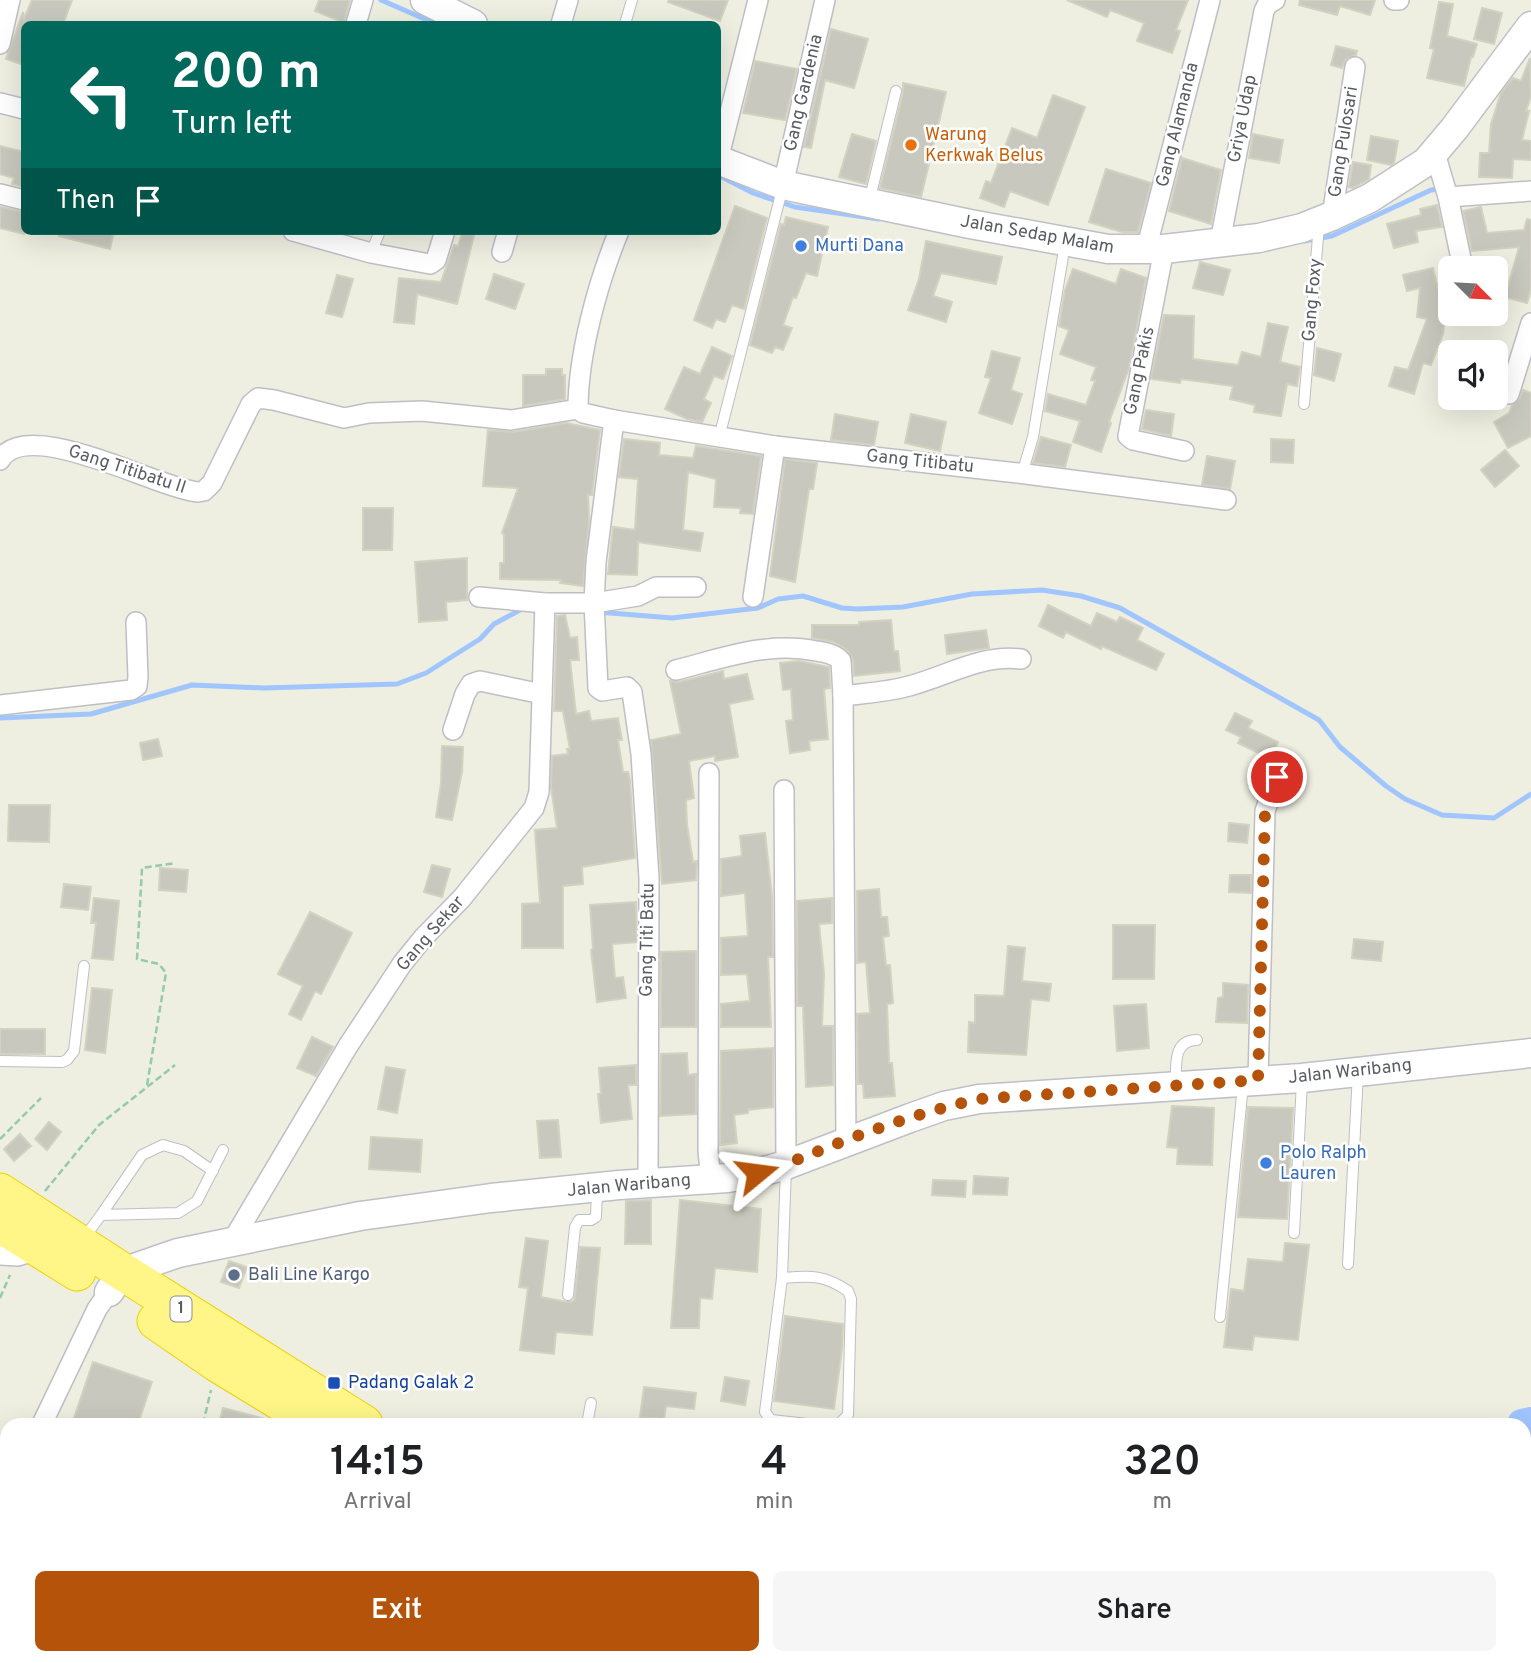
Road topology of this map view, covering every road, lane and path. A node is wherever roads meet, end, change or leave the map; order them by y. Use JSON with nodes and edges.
{"nodes":[{"id":1,"x":425,"y":0,"type":"edge"},
{"id":2,"x":568,"y":0,"type":"edge"},
{"id":3,"x":632,"y":0,"type":"edge"},
{"id":4,"x":758,"y":0,"type":"edge"},
{"id":5,"x":825,"y":0,"type":"edge"},
{"id":6,"x":1210,"y":0,"type":"edge"},
{"id":7,"x":1275,"y":0,"type":"edge"},
{"id":8,"x":363,"y":1,"type":"edge"},
{"id":9,"x":6,"y":5,"type":"edge"},
{"id":10,"x":462,"y":13,"type":"edge"},
{"id":11,"x":357,"y":21,"type":"edge"},
{"id":12,"x":562,"y":21,"type":"edge"},
{"id":13,"x":626,"y":21,"type":"edge"},
{"id":14,"x":1531,"y":26,"type":"edge"},
{"id":15,"x":0,"y":44,"type":"edge"},
{"id":16,"x":1355,"y":67,"type":"dead end"},
{"id":17,"x":896,"y":91,"type":"dead end"},
{"id":18,"x":0,"y":103,"type":"edge"},
{"id":19,"x":21,"y":108,"type":"edge"},
{"id":20,"x":721,"y":148,"type":"edge"},
{"id":21,"x":1435,"y":153,"type":"junction"},
{"id":22,"x":721,"y":162,"type":"edge"},
{"id":23,"x":1531,"y":191,"type":"edge"},
{"id":24,"x":1446,"y":192,"type":"junction"},
{"id":25,"x":0,"y":194,"type":"edge"},
{"id":26,"x":780,"y":197,"type":"junction"},
{"id":27,"x":21,"y":199,"type":"edge"},
{"id":28,"x":869,"y":202,"type":"junction"},
{"id":29,"x":1322,"y":228,"type":"junction"},
{"id":30,"x":307,"y":235,"type":"edge"},
{"id":31,"x":378,"y":235,"type":"edge"},
{"id":32,"x":444,"y":235,"type":"edge"},
{"id":33,"x":507,"y":235,"type":"edge"},
{"id":34,"x":618,"y":235,"type":"edge"},
{"id":35,"x":1220,"y":242,"type":"junction"},
{"id":36,"x":1064,"y":248,"type":"junction"},
{"id":37,"x":502,"y":252,"type":"dead end"},
{"id":38,"x":371,"y":253,"type":"junction"},
{"id":39,"x":1159,"y":253,"type":"junction"},
{"id":40,"x":1459,"y":256,"type":"edge"},
{"id":41,"x":1531,"y":323,"type":"edge"},
{"id":42,"x":1509,"y":394,"type":"dead end"},
{"id":43,"x":1304,"y":404,"type":"dead end"},
{"id":44,"x":578,"y":409,"type":"junction"},
{"id":45,"x":614,"y":420,"type":"junction"},
{"id":46,"x":722,"y":426,"type":"dead end"},
{"id":47,"x":775,"y":446,"type":"junction"},
{"id":48,"x":1184,"y":451,"type":"dead end"},
{"id":49,"x":0,"y":460,"type":"edge"},
{"id":50,"x":1025,"y":464,"type":"dead end"},
{"id":51,"x":1226,"y":500,"type":"dead end"},
{"id":52,"x":696,"y":587,"type":"dead end"},
{"id":53,"x":479,"y":597,"type":"dead end"},
{"id":54,"x":753,"y":597,"type":"dead end"},
{"id":55,"x":545,"y":607,"type":"junction"},
{"id":56,"x":595,"y":609,"type":"junction"},
{"id":57,"x":136,"y":622,"type":"dead end"},
{"id":58,"x":1021,"y":659,"type":"dead end"},
{"id":59,"x":676,"y":670,"type":"dead end"},
{"id":60,"x":542,"y":694,"type":"junction"},
{"id":61,"x":843,"y":696,"type":"junction"},
{"id":62,"x":0,"y":705,"type":"edge"},
{"id":63,"x":453,"y":730,"type":"dead end"},
{"id":64,"x":709,"y":773,"type":"dead end"},
{"id":65,"x":1277,"y":777,"type":"dead end"},
{"id":66,"x":784,"y":790,"type":"dead end"},
{"id":67,"x":176,"y":863,"type":"dead end"},
{"id":68,"x":83,"y":966,"type":"dead end"},
{"id":69,"x":1197,"y":1040,"type":"dead end"},
{"id":70,"x":1531,"y":1052,"type":"edge"},
{"id":71,"x":0,"y":1061,"type":"edge"},
{"id":72,"x":175,"y":1065,"type":"dead end"},
{"id":73,"x":1358,"y":1073,"type":"junction"},
{"id":74,"x":1302,"y":1078,"type":"junction"},
{"id":75,"x":1250,"y":1081,"type":"junction"},
{"id":76,"x":148,"y":1085,"type":"junction"},
{"id":77,"x":1176,"y":1086,"type":"junction"},
{"id":78,"x":41,"y":1098,"type":"dead end"},
{"id":79,"x":0,"y":1139,"type":"edge"},
{"id":80,"x":846,"y":1140,"type":"junction"},
{"id":81,"x":223,"y":1150,"type":"dead end"},
{"id":82,"x":786,"y":1165,"type":"junction"},
{"id":83,"x":213,"y":1171,"type":"junction"},
{"id":84,"x":711,"y":1179,"type":"junction"},
{"id":85,"x":648,"y":1183,"type":"junction"},
{"id":86,"x":597,"y":1188,"type":"junction"},
{"id":87,"x":36,"y":1230,"type":"edge"},
{"id":88,"x":1294,"y":1233,"type":"dead end"},
{"id":89,"x":231,"y":1243,"type":"junction"},
{"id":90,"x":1348,"y":1264,"type":"dead end"},
{"id":91,"x":782,"y":1278,"type":"junction"},
{"id":92,"x":116,"y":1282,"type":"junction"},
{"id":93,"x":568,"y":1295,"type":"dead end"},
{"id":94,"x":0,"y":1298,"type":"edge"},
{"id":95,"x":1220,"y":1317,"type":"dead end"},
{"id":96,"x":217,"y":1363,"type":"junction"},
{"id":97,"x":591,"y":1403,"type":"dead end"},
{"id":98,"x":45,"y":1418,"type":"edge"},
{"id":99,"x":204,"y":1418,"type":"edge"},
{"id":100,"x":307,"y":1418,"type":"edge"},
{"id":101,"x":354,"y":1418,"type":"edge"},
{"id":102,"x":588,"y":1418,"type":"edge"},
{"id":103,"x":770,"y":1418,"type":"edge"},
{"id":104,"x":845,"y":1418,"type":"edge"}],
"edges":[{"from":1,"to":10,"type":"street"},
{"from":2,"to":12,"type":"street"},
{"from":3,"to":13,"type":"lane"},
{"from":4,"to":20,"type":"street"},
{"from":5,"to":26,"type":"street","name":"Gang Gardenia"},
{"from":6,"to":39,"type":"street","name":"Gang Alamanda"},
{"from":7,"to":35,"type":"street","name":"Griya Udap"},
{"from":8,"to":11,"type":"street"},
{"from":9,"to":15,"type":"street"},
{"from":14,"to":21,"type":"street","name":"Jalan Sedap Malam"},
{"from":16,"to":29,"type":"street","name":"Gang Pulosari"},
{"from":17,"to":28,"type":"lane"},
{"from":18,"to":19,"type":"street"},
{"from":21,"to":24,"type":"street"},
{"from":21,"to":29,"type":"street","name":"Jalan Sedap Malam"},
{"from":22,"to":26,"type":"street","name":"Jalan Sedap Malam"},
{"from":23,"to":24,"type":"street"},
{"from":24,"to":40,"type":"street"},
{"from":25,"to":27,"type":"street"},
{"from":26,"to":28,"type":"street","name":"Jalan Sedap Malam"},
{"from":26,"to":46,"type":"lane"},
{"from":28,"to":36,"type":"street","name":"Jalan Sedap Malam"},
{"from":29,"to":35,"type":"street","name":"Jalan Sedap Malam"},
{"from":29,"to":43,"type":"lane","name":"Gang Foxy"},
{"from":30,"to":38,"type":"street"},
{"from":31,"to":38,"type":"lane"},
{"from":32,"to":38,"type":"street"},
{"from":33,"to":37,"type":"street"},
{"from":34,"to":44,"type":"street"},
{"from":35,"to":39,"type":"street","name":"Jalan Sedap Malam"},
{"from":36,"to":39,"type":"street","name":"Jalan Sedap Malam"},
{"from":36,"to":50,"type":"lane"},
{"from":39,"to":48,"type":"street","name":"Gang Pakis"},
{"from":41,"to":42,"type":"street"},
{"from":44,"to":45,"type":"street","name":"Gang Titibatu"},
{"from":44,"to":49,"type":"street","name":"Gang Titibatu II"},
{"from":45,"to":47,"type":"street","name":"Gang Titibatu"},
{"from":45,"to":56,"type":"street"},
{"from":47,"to":51,"type":"street","name":"Gang Titibatu"},
{"from":47,"to":54,"type":"street"},
{"from":52,"to":56,"type":"street"},
{"from":53,"to":55,"type":"street"},
{"from":55,"to":56,"type":"street"},
{"from":55,"to":60,"type":"street","name":"Gang Sekar"},
{"from":56,"to":85,"type":"street","name":"Gang Titi Batu"},
{"from":57,"to":62,"type":"street"},
{"from":58,"to":61,"type":"street"},
{"from":59,"to":61,"type":"street"},
{"from":60,"to":63,"type":"street"},
{"from":60,"to":89,"type":"street","name":"Gang Sekar"},
{"from":61,"to":80,"type":"street"},
{"from":64,"to":84,"type":"street"},
{"from":65,"to":75,"type":"street"},
{"from":66,"to":82,"type":"street"},
{"from":67,"to":76,"type":"path"},
{"from":68,"to":71,"type":"lane"},
{"from":69,"to":77,"type":"lane"},
{"from":70,"to":73,"type":"street","name":"Jalan Waribang"},
{"from":72,"to":76,"type":"path"},
{"from":73,"to":74,"type":"street","name":"Jalan Waribang"},
{"from":73,"to":90,"type":"lane"},
{"from":74,"to":75,"type":"street","name":"Jalan Waribang"},
{"from":74,"to":88,"type":"lane"},
{"from":75,"to":77,"type":"street","name":"Jalan Waribang"},
{"from":75,"to":95,"type":"lane"},
{"from":76,"to":87,"type":"path"},
{"from":77,"to":80,"type":"street","name":"Jalan Waribang"},
{"from":78,"to":79,"type":"path"},
{"from":80,"to":82,"type":"street","name":"Jalan Waribang"},
{"from":81,"to":83,"type":"lane"},
{"from":82,"to":84,"type":"street","name":"Jalan Waribang"},
{"from":82,"to":91,"type":"lane"},
{"from":83,"to":87,"type":"lane"},
{"from":83,"to":87,"type":"lane"},
{"from":84,"to":85,"type":"street","name":"Jalan Waribang"},
{"from":85,"to":86,"type":"street","name":"Jalan Waribang"},
{"from":86,"to":89,"type":"street","name":"Jalan Waribang"},
{"from":86,"to":93,"type":"lane"},
{"from":87,"to":92,"type":"highway","number":"1"},
{"from":87,"to":94,"type":"path"},
{"from":89,"to":92,"type":"street","name":"Jalan Waribang"},
{"from":91,"to":103,"type":"lane"},
{"from":91,"to":104,"type":"lane"},
{"from":92,"to":96,"type":"highway","number":"1"},
{"from":92,"to":98,"type":"street"},
{"from":92,"to":101,"type":"highway","number":"1"},
{"from":96,"to":99,"type":"path"},
{"from":96,"to":100,"type":"highway","number":"1"},
{"from":97,"to":102,"type":"lane"}]}
